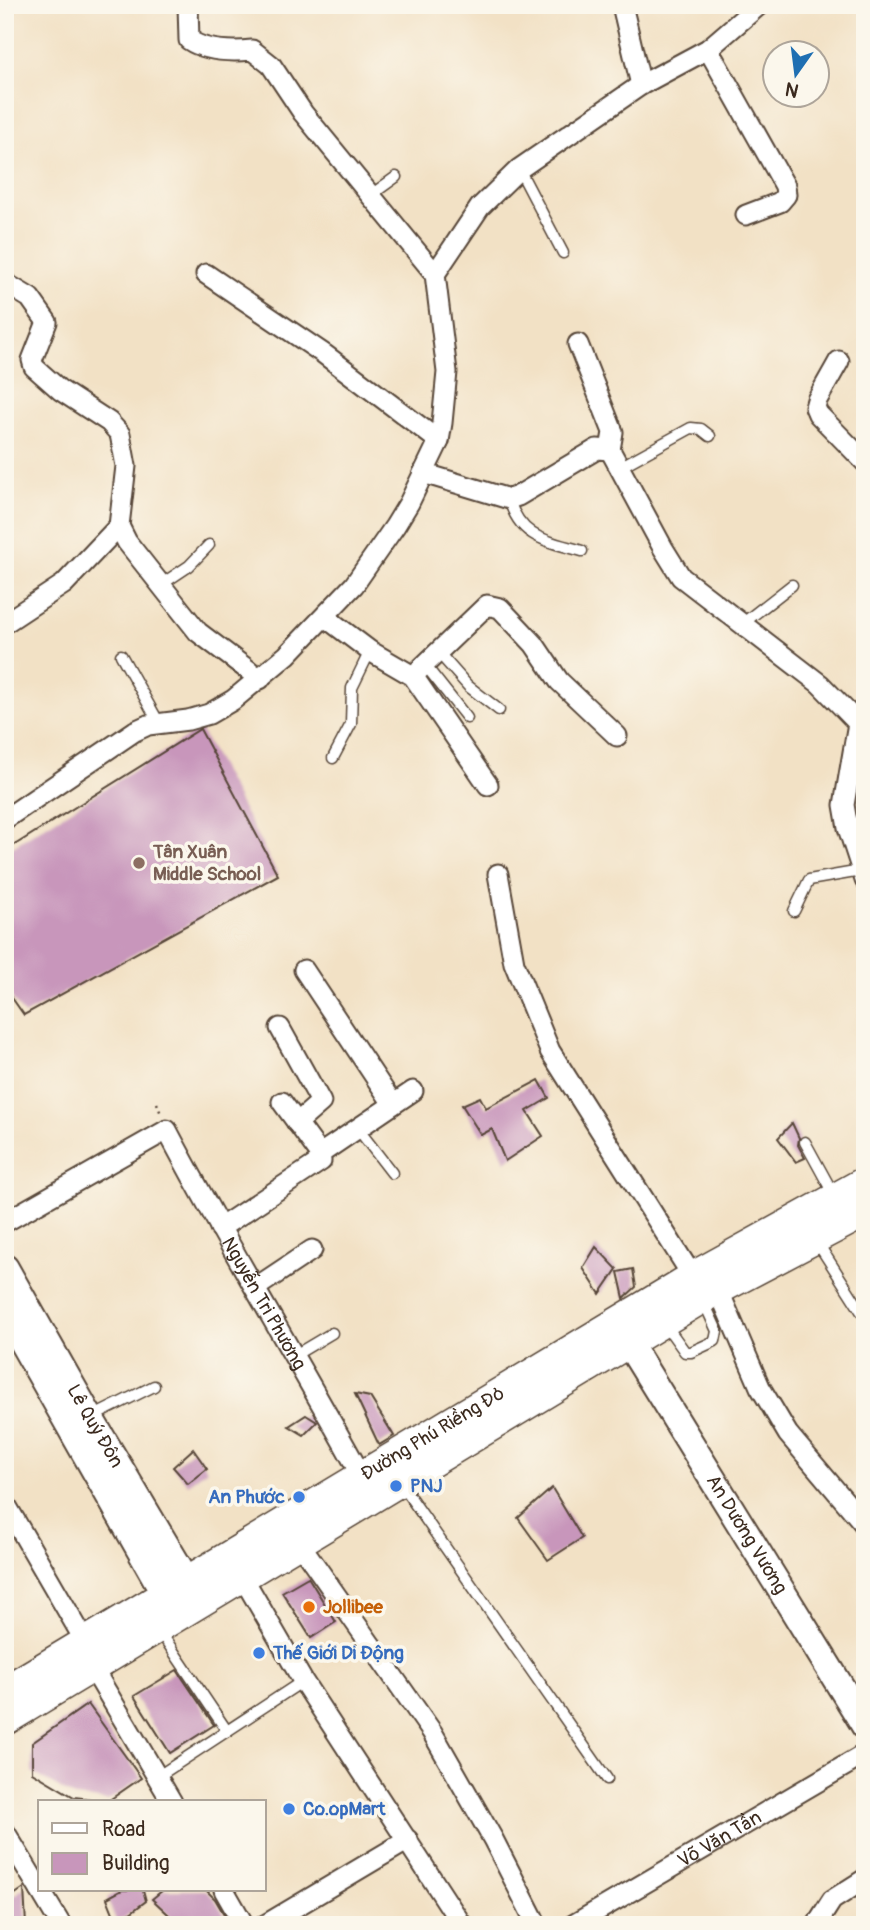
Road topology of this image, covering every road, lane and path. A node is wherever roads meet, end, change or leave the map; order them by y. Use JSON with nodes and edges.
{"nodes":[{"id":1,"x":188,"y":5,"type":"edge"},
{"id":2,"x":622,"y":5,"type":"edge"},
{"id":3,"x":759,"y":5,"type":"edge"},
{"id":4,"x":708,"y":49,"type":"junction"},
{"id":5,"x":641,"y":85,"type":"junction"},
{"id":6,"x":519,"y":169,"type":"junction"},
{"id":7,"x":396,"y":177,"type":"dead end"},
{"id":8,"x":371,"y":195,"type":"junction"},
{"id":9,"x":746,"y":215,"type":"dead end"},
{"id":10,"x":563,"y":253,"type":"dead end"},
{"id":11,"x":206,"y":274,"type":"dead end"},
{"id":12,"x":435,"y":274,"type":"junction"},
{"id":13,"x":5,"y":283,"type":"edge"},
{"id":14,"x":578,"y":344,"type":"dead end"},
{"id":15,"x":839,"y":361,"type":"dead end"},
{"id":16,"x":710,"y":436,"type":"dead end"},
{"id":17,"x":439,"y":441,"type":"junction"},
{"id":18,"x":610,"y":450,"type":"junction"},
{"id":19,"x":865,"y":462,"type":"edge"},
{"id":20,"x":620,"y":467,"type":"junction"},
{"id":21,"x":423,"y":472,"type":"junction"},
{"id":22,"x":509,"y":499,"type":"junction"},
{"id":23,"x":119,"y":526,"type":"junction"},
{"id":24,"x":209,"y":545,"type":"dead end"},
{"id":25,"x":582,"y":551,"type":"dead end"},
{"id":26,"x":162,"y":584,"type":"junction"},
{"id":27,"x":792,"y":585,"type":"dead end"},
{"id":28,"x":325,"y":617,"type":"junction"},
{"id":29,"x":5,"y":623,"type":"edge"},
{"id":30,"x":743,"y":624,"type":"junction"},
{"id":31,"x":370,"y":651,"type":"junction"},
{"id":32,"x":121,"y":655,"type":"dead end"},
{"id":33,"x":425,"y":664,"type":"junction"},
{"id":34,"x":260,"y":679,"type":"junction"},
{"id":35,"x":499,"y":710,"type":"dead end"},
{"id":36,"x":467,"y":718,"type":"dead end"},
{"id":37,"x":862,"y":720,"type":"edge"},
{"id":38,"x":159,"y":723,"type":"junction"},
{"id":39,"x":617,"y":736,"type":"dead end"},
{"id":40,"x":333,"y":758,"type":"dead end"},
{"id":41,"x":488,"y":785,"type":"dead end"},
{"id":42,"x":5,"y":819,"type":"edge"},
{"id":43,"x":498,"y":874,"type":"dead end"},
{"id":44,"x":863,"y":876,"type":"edge"},
{"id":45,"x":794,"y":911,"type":"dead end"},
{"id":46,"x":304,"y":970,"type":"dead end"},
{"id":47,"x":280,"y":1028,"type":"dead end"},
{"id":48,"x":413,"y":1091,"type":"dead end"},
{"id":49,"x":282,"y":1102,"type":"dead end"},
{"id":50,"x":393,"y":1104,"type":"junction"},
{"id":51,"x":297,"y":1123,"type":"junction"},
{"id":52,"x":358,"y":1129,"type":"junction"},
{"id":53,"x":805,"y":1142,"type":"dead end"},
{"id":54,"x":320,"y":1154,"type":"junction"},
{"id":55,"x":392,"y":1173,"type":"dead end"},
{"id":56,"x":865,"y":1182,"type":"edge"},
{"id":57,"x":836,"y":1198,"type":"junction"},
{"id":58,"x":865,"y":1212,"type":"edge"},
{"id":59,"x":5,"y":1222,"type":"edge"},
{"id":60,"x":220,"y":1228,"type":"junction"},
{"id":61,"x":815,"y":1238,"type":"junction"},
{"id":62,"x":312,"y":1250,"type":"dead end"},
{"id":63,"x":5,"y":1268,"type":"edge"},
{"id":64,"x":256,"y":1288,"type":"junction"},
{"id":65,"x":704,"y":1288,"type":"junction"},
{"id":66,"x":5,"y":1312,"type":"edge"},
{"id":67,"x":865,"y":1317,"type":"edge"},
{"id":68,"x":663,"y":1321,"type":"junction"},
{"id":69,"x":331,"y":1333,"type":"dead end"},
{"id":70,"x":622,"y":1334,"type":"junction"},
{"id":71,"x":295,"y":1355,"type":"junction"},
{"id":72,"x":154,"y":1386,"type":"dead end"},
{"id":73,"x":90,"y":1418,"type":"junction"},
{"id":74,"x":362,"y":1477,"type":"junction"},
{"id":75,"x":398,"y":1480,"type":"junction"},
{"id":76,"x":5,"y":1503,"type":"edge"},
{"id":77,"x":865,"y":1525,"type":"edge"},
{"id":78,"x":298,"y":1541,"type":"junction"},
{"id":79,"x":242,"y":1576,"type":"junction"},
{"id":80,"x":177,"y":1604,"type":"junction"},
{"id":81,"x":89,"y":1654,"type":"junction"},
{"id":82,"x":303,"y":1681,"type":"junction"},
{"id":83,"x":5,"y":1691,"type":"edge"},
{"id":84,"x":5,"y":1720,"type":"edge"},
{"id":85,"x":865,"y":1726,"type":"edge"},
{"id":86,"x":227,"y":1731,"type":"junction"},
{"id":87,"x":865,"y":1754,"type":"edge"},
{"id":88,"x":157,"y":1777,"type":"junction"},
{"id":89,"x":607,"y":1779,"type":"dead end"},
{"id":90,"x":171,"y":1800,"type":"edge"},
{"id":91,"x":5,"y":1832,"type":"edge"},
{"id":92,"x":408,"y":1840,"type":"junction"},
{"id":93,"x":865,"y":1879,"type":"edge"},
{"id":94,"x":38,"y":1887,"type":"edge"},
{"id":95,"x":41,"y":1892,"type":"edge"},
{"id":96,"x":225,"y":1892,"type":"edge"},
{"id":97,"x":61,"y":1925,"type":"edge"},
{"id":98,"x":244,"y":1925,"type":"edge"},
{"id":99,"x":264,"y":1925,"type":"edge"},
{"id":100,"x":462,"y":1925,"type":"edge"},
{"id":101,"x":537,"y":1925,"type":"edge"},
{"id":102,"x":573,"y":1925,"type":"edge"},
{"id":103,"x":817,"y":1925,"type":"edge"}],
"edges":[{"from":1,"to":8,"type":"street"},
{"from":2,"to":5,"type":"street"},
{"from":3,"to":4,"type":"street"},
{"from":4,"to":5,"type":"street"},
{"from":4,"to":9,"type":"street"},
{"from":5,"to":6,"type":"street"},
{"from":6,"to":10,"type":"lane"},
{"from":6,"to":12,"type":"street"},
{"from":7,"to":8,"type":"lane"},
{"from":8,"to":12,"type":"street"},
{"from":11,"to":17,"type":"street"},
{"from":12,"to":17,"type":"street"},
{"from":13,"to":23,"type":"street"},
{"from":14,"to":18,"type":"street"},
{"from":15,"to":19,"type":"street"},
{"from":16,"to":20,"type":"lane"},
{"from":17,"to":21,"type":"street"},
{"from":18,"to":20,"type":"street"},
{"from":18,"to":22,"type":"street"},
{"from":20,"to":30,"type":"street"},
{"from":21,"to":22,"type":"street"},
{"from":21,"to":28,"type":"street"},
{"from":22,"to":25,"type":"lane"},
{"from":23,"to":26,"type":"street"},
{"from":23,"to":29,"type":"street"},
{"from":24,"to":26,"type":"lane"},
{"from":26,"to":34,"type":"street"},
{"from":27,"to":30,"type":"lane"},
{"from":28,"to":31,"type":"street"},
{"from":28,"to":34,"type":"street"},
{"from":30,"to":37,"type":"street"},
{"from":31,"to":33,"type":"street"},
{"from":31,"to":40,"type":"lane"},
{"from":32,"to":38,"type":"lane"},
{"from":33,"to":35,"type":"lane"},
{"from":33,"to":36,"type":"lane"},
{"from":33,"to":39,"type":"street"},
{"from":33,"to":41,"type":"street"},
{"from":34,"to":38,"type":"street"},
{"from":37,"to":44,"type":"street"},
{"from":38,"to":42,"type":"street"},
{"from":43,"to":65,"type":"street"},
{"from":44,"to":45,"type":"lane"},
{"from":46,"to":50,"type":"street"},
{"from":47,"to":51,"type":"street"},
{"from":48,"to":50,"type":"street"},
{"from":49,"to":51,"type":"street"},
{"from":50,"to":52,"type":"street"},
{"from":51,"to":54,"type":"street"},
{"from":52,"to":54,"type":"street"},
{"from":52,"to":55,"type":"lane"},
{"from":53,"to":57,"type":"lane"},
{"from":54,"to":60,"type":"street"},
{"from":56,"to":57,"type":"main road","name":"Đường Phú Riềng Đỏ"},
{"from":57,"to":65,"type":"main road","name":"Đường Phú Riềng Đỏ"},
{"from":58,"to":61,"type":"main road","name":"Đường Phú Riềng Đỏ"},
{"from":59,"to":60,"type":"street","name":"Nguyễn Tri Phương"},
{"from":60,"to":64,"type":"street","name":"Nguyễn Tri Phương"},
{"from":61,"to":65,"type":"main road","name":"Đường Phú Riềng Đỏ"},
{"from":61,"to":67,"type":"lane"},
{"from":62,"to":64,"type":"street"},
{"from":63,"to":73,"type":"main road","name":"Lê Quý Đôn"},
{"from":64,"to":71,"type":"street","name":"Nguyễn Tri Phương"},
{"from":65,"to":68,"type":"main road","name":"Đường Phú Riềng Đỏ"},
{"from":65,"to":68,"type":"lane"},
{"from":65,"to":70,"type":"main road","name":"Đường Phú Riềng Đỏ"},
{"from":65,"to":77,"type":"street"},
{"from":66,"to":80,"type":"main road","name":"Lê Quý Đôn"},
{"from":68,"to":70,"type":"main road","name":"Đường Phú Riềng Đỏ"},
{"from":69,"to":71,"type":"lane"},
{"from":70,"to":74,"type":"main road","name":"Đường Phú Riềng Đỏ"},
{"from":70,"to":75,"type":"main road","name":"Đường Phú Riềng Đỏ"},
{"from":70,"to":85,"type":"main road","name":"An Dương Vương"},
{"from":71,"to":74,"type":"street","name":"Nguyễn Tri Phương"},
{"from":72,"to":73,"type":"lane"},
{"from":73,"to":80,"type":"main road","name":"Lê Quý Đôn"},
{"from":74,"to":80,"type":"main road","name":"Đường Phú Riềng Đỏ"},
{"from":75,"to":78,"type":"main road","name":"Đường Phú Riềng Đỏ"},
{"from":75,"to":89,"type":"lane"},
{"from":76,"to":81,"type":"street"},
{"from":78,"to":79,"type":"main road","name":"Đường Phú Riềng Đỏ"},
{"from":78,"to":101,"type":"street"},
{"from":79,"to":80,"type":"main road","name":"Đường Phú Riềng Đỏ"},
{"from":79,"to":82,"type":"street"},
{"from":80,"to":81,"type":"main road","name":"Đường Phú Riềng Đỏ"},
{"from":80,"to":86,"type":"lane"},
{"from":81,"to":83,"type":"main road","name":"Đường Phú Riềng Đỏ"},
{"from":81,"to":84,"type":"main road","name":"Đường Phú Riềng Đỏ"},
{"from":81,"to":88,"type":"street"},
{"from":82,"to":86,"type":"lane"},
{"from":82,"to":92,"type":"street"},
{"from":86,"to":88,"type":"lane"},
{"from":87,"to":102,"type":"street","name":"Võ Văn Tần"},
{"from":88,"to":90,"type":"street"},
{"from":91,"to":94,"type":"street"},
{"from":92,"to":99,"type":"street"},
{"from":92,"to":100,"type":"street"},
{"from":93,"to":103,"type":"street"},
{"from":95,"to":97,"type":"street"},
{"from":96,"to":98,"type":"street"}]}
